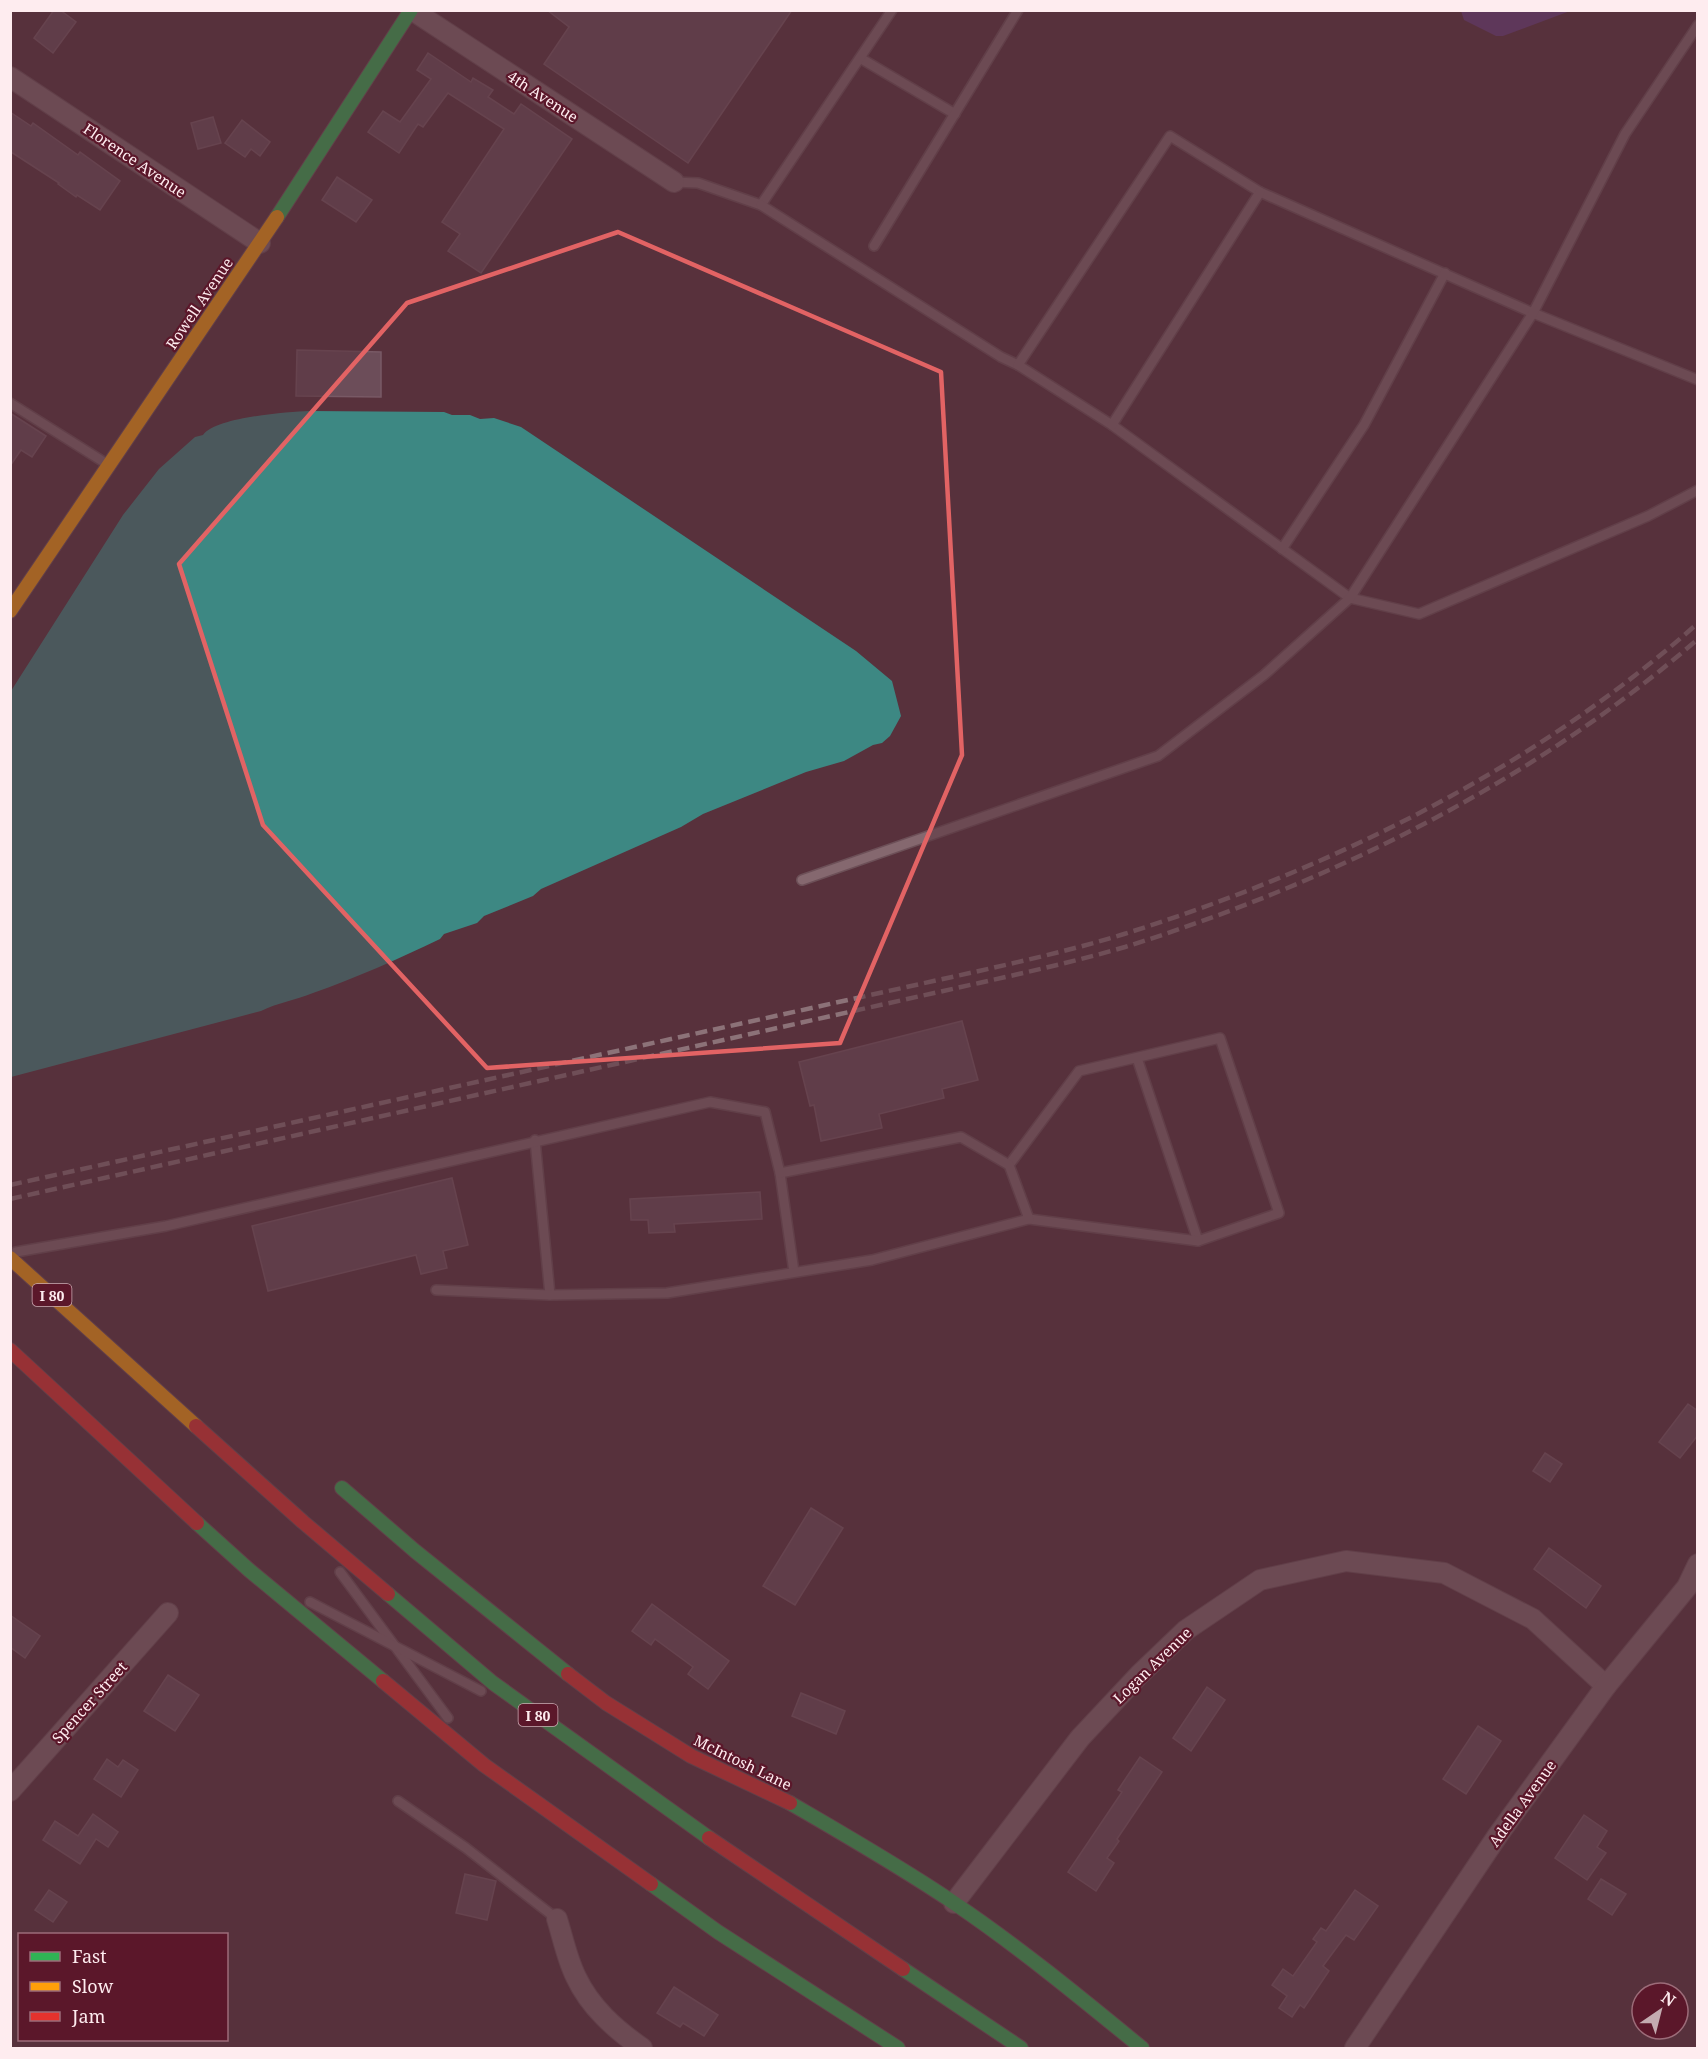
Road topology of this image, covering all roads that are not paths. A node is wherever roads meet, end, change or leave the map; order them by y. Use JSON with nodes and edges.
{"nodes":[{"id":1,"x":412,"y":10,"type":"edge"},
{"id":2,"x":892,"y":10,"type":"edge"},
{"id":3,"x":1018,"y":10,"type":"edge"},
{"id":4,"x":1698,"y":25,"type":"edge"},
{"id":5,"x":860,"y":57,"type":"junction"},
{"id":6,"x":10,"y":76,"type":"edge"},
{"id":7,"x":955,"y":114,"type":"junction"},
{"id":8,"x":674,"y":182,"type":"joint"},
{"id":9,"x":1260,"y":192,"type":"junction"},
{"id":10,"x":761,"y":205,"type":"junction"},
{"id":11,"x":260,"y":243,"type":"junction"},
{"id":12,"x":874,"y":246,"type":"dead end"},
{"id":13,"x":1445,"y":273,"type":"junction"},
{"id":14,"x":1533,"y":313,"type":"junction"},
{"id":15,"x":1018,"y":365,"type":"junction"},
{"id":16,"x":1698,"y":380,"type":"edge"},
{"id":17,"x":10,"y":403,"type":"edge"},
{"id":18,"x":1112,"y":425,"type":"junction"},
{"id":19,"x":109,"y":466,"type":"junction"},
{"id":20,"x":1698,"y":490,"type":"edge"},
{"id":21,"x":1282,"y":549,"type":"junction"},
{"id":22,"x":1350,"y":598,"type":"junction"},
{"id":23,"x":10,"y":611,"type":"edge"},
{"id":24,"x":802,"y":880,"type":"dead end"},
{"id":25,"x":1137,"y":1058,"type":"junction"},
{"id":26,"x":535,"y":1140,"type":"junction"},
{"id":27,"x":1009,"y":1166,"type":"junction"},
{"id":28,"x":780,"y":1173,"type":"junction"},
{"id":29,"x":1029,"y":1220,"type":"junction"},
{"id":30,"x":1198,"y":1241,"type":"junction"},
{"id":31,"x":10,"y":1253,"type":"edge"},
{"id":32,"x":10,"y":1258,"type":"edge"},
{"id":33,"x":794,"y":1272,"type":"junction"},
{"id":34,"x":436,"y":1290,"type":"dead end"},
{"id":35,"x":550,"y":1295,"type":"junction"},
{"id":36,"x":10,"y":1350,"type":"edge"},
{"id":37,"x":342,"y":1488,"type":"dead end"},
{"id":38,"x":303,"y":1522,"type":"junction"},
{"id":39,"x":1698,"y":1564,"type":"edge"},
{"id":40,"x":249,"y":1570,"type":"junction"},
{"id":41,"x":291,"y":1592,"type":"dead end"},
{"id":42,"x":301,"y":1598,"type":"dead end"},
{"id":43,"x":168,"y":1613,"type":"dead end"},
{"id":44,"x":396,"y":1647,"type":"junction"},
{"id":45,"x":1606,"y":1686,"type":"junction"},
{"id":46,"x":487,"y":1694,"type":"dead end"},
{"id":47,"x":497,"y":1700,"type":"dead end"},
{"id":48,"x":569,"y":1737,"type":"junction"},
{"id":49,"x":484,"y":1765,"type":"junction"},
{"id":50,"x":10,"y":1791,"type":"edge"},
{"id":51,"x":398,"y":1801,"type":"dead end"},
{"id":52,"x":954,"y":1903,"type":"junction"},
{"id":53,"x":557,"y":1919,"type":"joint"},
{"id":54,"x":642,"y":2049,"type":"edge"},
{"id":55,"x":898,"y":2049,"type":"edge"},
{"id":56,"x":1021,"y":2049,"type":"edge"},
{"id":57,"x":1142,"y":2049,"type":"edge"},
{"id":58,"x":1355,"y":2049,"type":"edge"}],
"edges":[{"from":1,"to":8,"type":"street","name":"4th Avenue"},
{"from":1,"to":11,"type":"main road","name":"Rowell Avenue"},
{"from":2,"to":5,"type":"lane"},
{"from":3,"to":7,"type":"lane"},
{"from":4,"to":14,"type":"lane"},
{"from":5,"to":7,"type":"lane"},
{"from":5,"to":10,"type":"lane"},
{"from":6,"to":11,"type":"street","name":"Florence Avenue"},
{"from":7,"to":12,"type":"lane"},
{"from":8,"to":10,"type":"lane"},
{"from":9,"to":13,"type":"lane"},
{"from":9,"to":15,"type":"lane"},
{"from":9,"to":18,"type":"lane"},
{"from":10,"to":15,"type":"lane"},
{"from":11,"to":19,"type":"main road","name":"Rowell Avenue"},
{"from":13,"to":14,"type":"lane"},
{"from":13,"to":21,"type":"lane"},
{"from":14,"to":16,"type":"lane"},
{"from":14,"to":22,"type":"lane"},
{"from":15,"to":18,"type":"lane"},
{"from":17,"to":19,"type":"lane"},
{"from":18,"to":21,"type":"lane"},
{"from":19,"to":23,"type":"main road","name":"Rowell Avenue"},
{"from":20,"to":22,"type":"lane"},
{"from":21,"to":22,"type":"lane"},
{"from":22,"to":24,"type":"lane"},
{"from":25,"to":27,"type":"lane"},
{"from":25,"to":30,"type":"lane"},
{"from":25,"to":30,"type":"lane"},
{"from":26,"to":28,"type":"lane"},
{"from":26,"to":31,"type":"lane"},
{"from":26,"to":35,"type":"lane"},
{"from":27,"to":28,"type":"lane"},
{"from":27,"to":29,"type":"lane"},
{"from":28,"to":33,"type":"lane"},
{"from":29,"to":30,"type":"lane"},
{"from":29,"to":33,"type":"lane"},
{"from":32,"to":38,"type":"main road","number":"I 80"},
{"from":33,"to":35,"type":"lane"},
{"from":34,"to":35,"type":"lane"},
{"from":36,"to":40,"type":"main road"},
{"from":37,"to":52,"type":"main road","name":"McIntosh Lane"},
{"from":38,"to":44,"type":"lane"},
{"from":38,"to":48,"type":"main road","number":"I 80"},
{"from":39,"to":45,"type":"street","name":"Adella Avenue"},
{"from":40,"to":41,"type":"lane"},
{"from":40,"to":49,"type":"main road"},
{"from":42,"to":44,"type":"lane"},
{"from":43,"to":50,"type":"street","name":"Spencer Street"},
{"from":44,"to":46,"type":"lane"},
{"from":44,"to":49,"type":"lane"},
{"from":45,"to":52,"type":"street","name":"Logan Avenue"},
{"from":45,"to":58,"type":"street","name":"Adella Avenue"},
{"from":47,"to":48,"type":"lane"},
{"from":48,"to":56,"type":"main road","number":"I 80"},
{"from":49,"to":55,"type":"main road"},
{"from":51,"to":53,"type":"lane"},
{"from":52,"to":57,"type":"main road","name":"McIntosh Lane"},
{"from":53,"to":54,"type":"street"}]}
